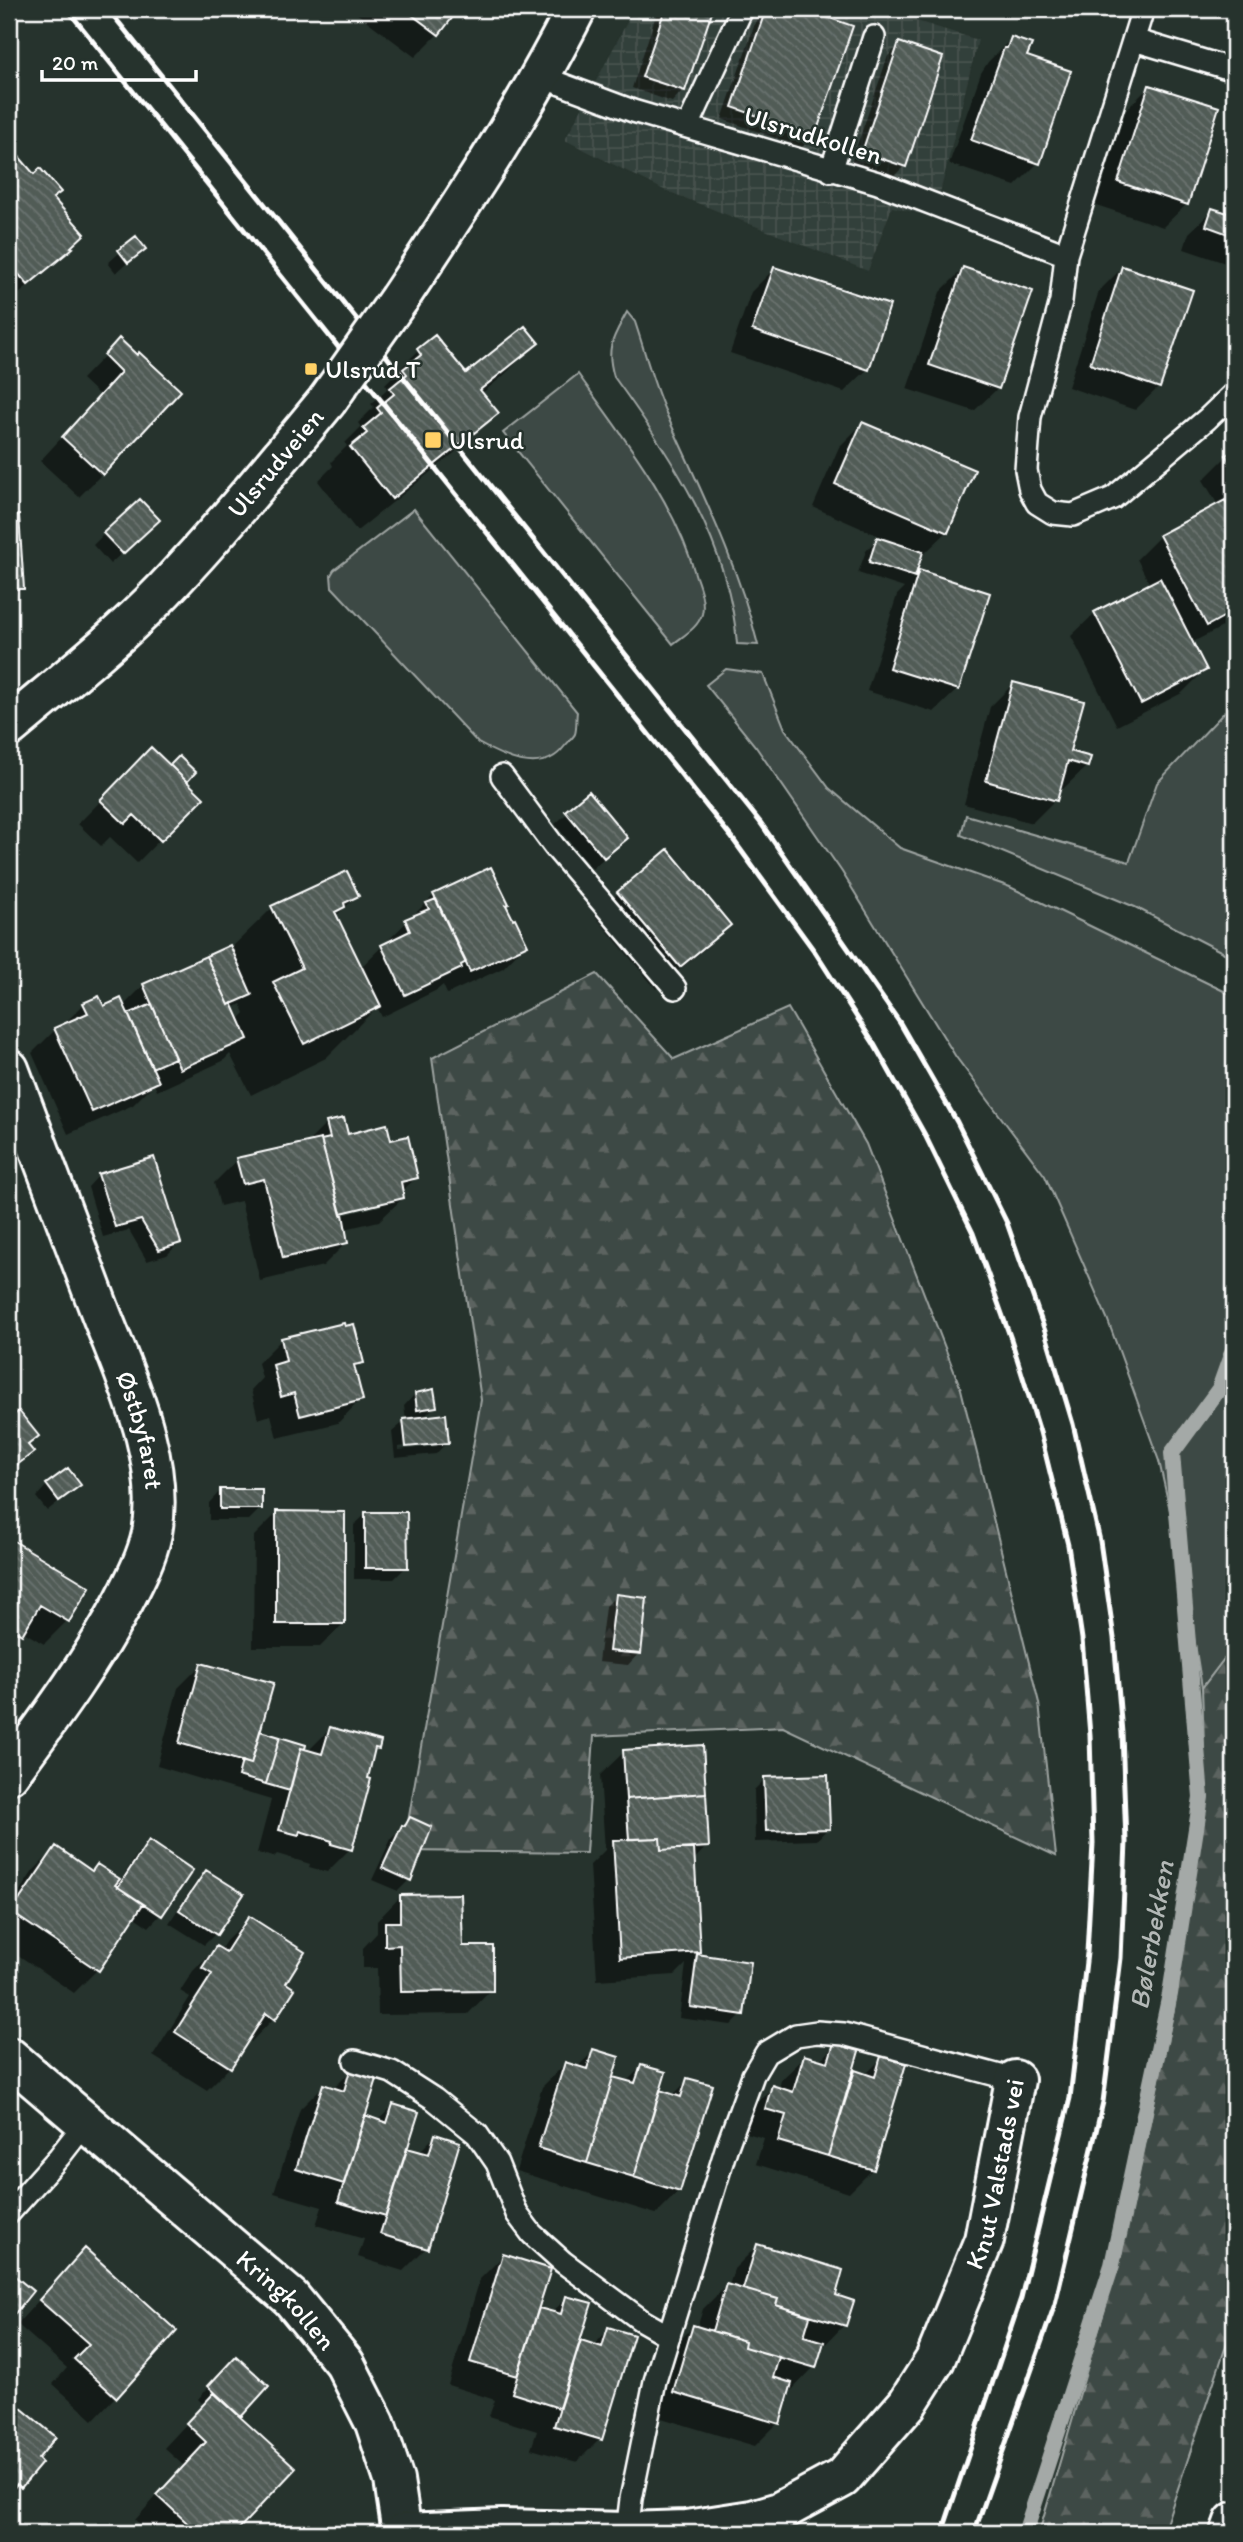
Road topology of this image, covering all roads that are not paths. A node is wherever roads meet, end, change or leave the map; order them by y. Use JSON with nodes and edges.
{"nodes":[{"id":1,"x":576,"y":9,"type":"edge"},
{"id":2,"x":742,"y":9,"type":"edge"},
{"id":3,"x":1143,"y":9,"type":"edge"},
{"id":4,"x":874,"y":37,"type":"dead end"},
{"id":5,"x":1134,"y":40,"type":"junction"},
{"id":6,"x":1234,"y":70,"type":"edge"},
{"id":7,"x":542,"y":77,"type":"junction"},
{"id":8,"x":688,"y":126,"type":"junction"},
{"id":9,"x":831,"y":171,"type":"junction"},
{"id":10,"x":1066,"y":255,"type":"junction"},
{"id":11,"x":1234,"y":393,"type":"edge"},
{"id":12,"x":9,"y":727,"type":"edge"},
{"id":13,"x":502,"y":776,"type":"dead end"},
{"id":14,"x":675,"y":988,"type":"dead end"},
{"id":15,"x":9,"y":1069,"type":"edge"},
{"id":16,"x":9,"y":1773,"type":"edge"},
{"id":17,"x":9,"y":2057,"type":"edge"},
{"id":18,"x":355,"y":2061,"type":"dead end"},
{"id":19,"x":1015,"y":2080,"type":"joint"},
{"id":20,"x":87,"y":2121,"type":"junction"},
{"id":21,"x":9,"y":2213,"type":"edge"},
{"id":22,"x":669,"y":2336,"type":"junction"},
{"id":23,"x":1234,"y":2522,"type":"edge"},
{"id":24,"x":707,"y":2531,"type":"edge"},
{"id":25,"x":627,"y":2532,"type":"edge"},
{"id":26,"x":402,"y":2533,"type":"edge"},
{"id":27,"x":1230,"y":2533,"type":"edge"}],
"edges":[{"from":1,"to":7,"type":"street","name":"Ulsrudveien"},
{"from":2,"to":8,"type":"lane"},
{"from":3,"to":5,"type":"lane"},
{"from":4,"to":9,"type":"lane"},
{"from":5,"to":6,"type":"lane"},
{"from":5,"to":10,"type":"lane"},
{"from":7,"to":8,"type":"lane","name":"Ulsrudkollen"},
{"from":7,"to":12,"type":"street","name":"Ulsrudveien","bridge":true},
{"from":8,"to":9,"type":"lane","name":"Ulsrudkollen"},
{"from":9,"to":10,"type":"lane","name":"Ulsrudkollen"},
{"from":10,"to":11,"type":"lane"},
{"from":13,"to":14,"type":"lane"},
{"from":15,"to":16,"type":"street","name":"Østbyfaret"},
{"from":17,"to":20,"type":"street","name":"Kringkollen"},
{"from":18,"to":22,"type":"lane"},
{"from":19,"to":22,"type":"lane","name":"Knut Valstads vei"},
{"from":19,"to":24,"type":"street","name":"Knut Valstads vei"},
{"from":20,"to":21,"type":"lane"},
{"from":20,"to":26,"type":"street","name":"Kringkollen"},
{"from":22,"to":25,"type":"lane","name":"Knut Valstads vei"},
{"from":23,"to":27,"type":"street"},
{"from":24,"to":25,"type":"street","name":"Knut Valstads vei"},
{"from":25,"to":26,"type":"street","name":"Knut Valstads vei"}]}
